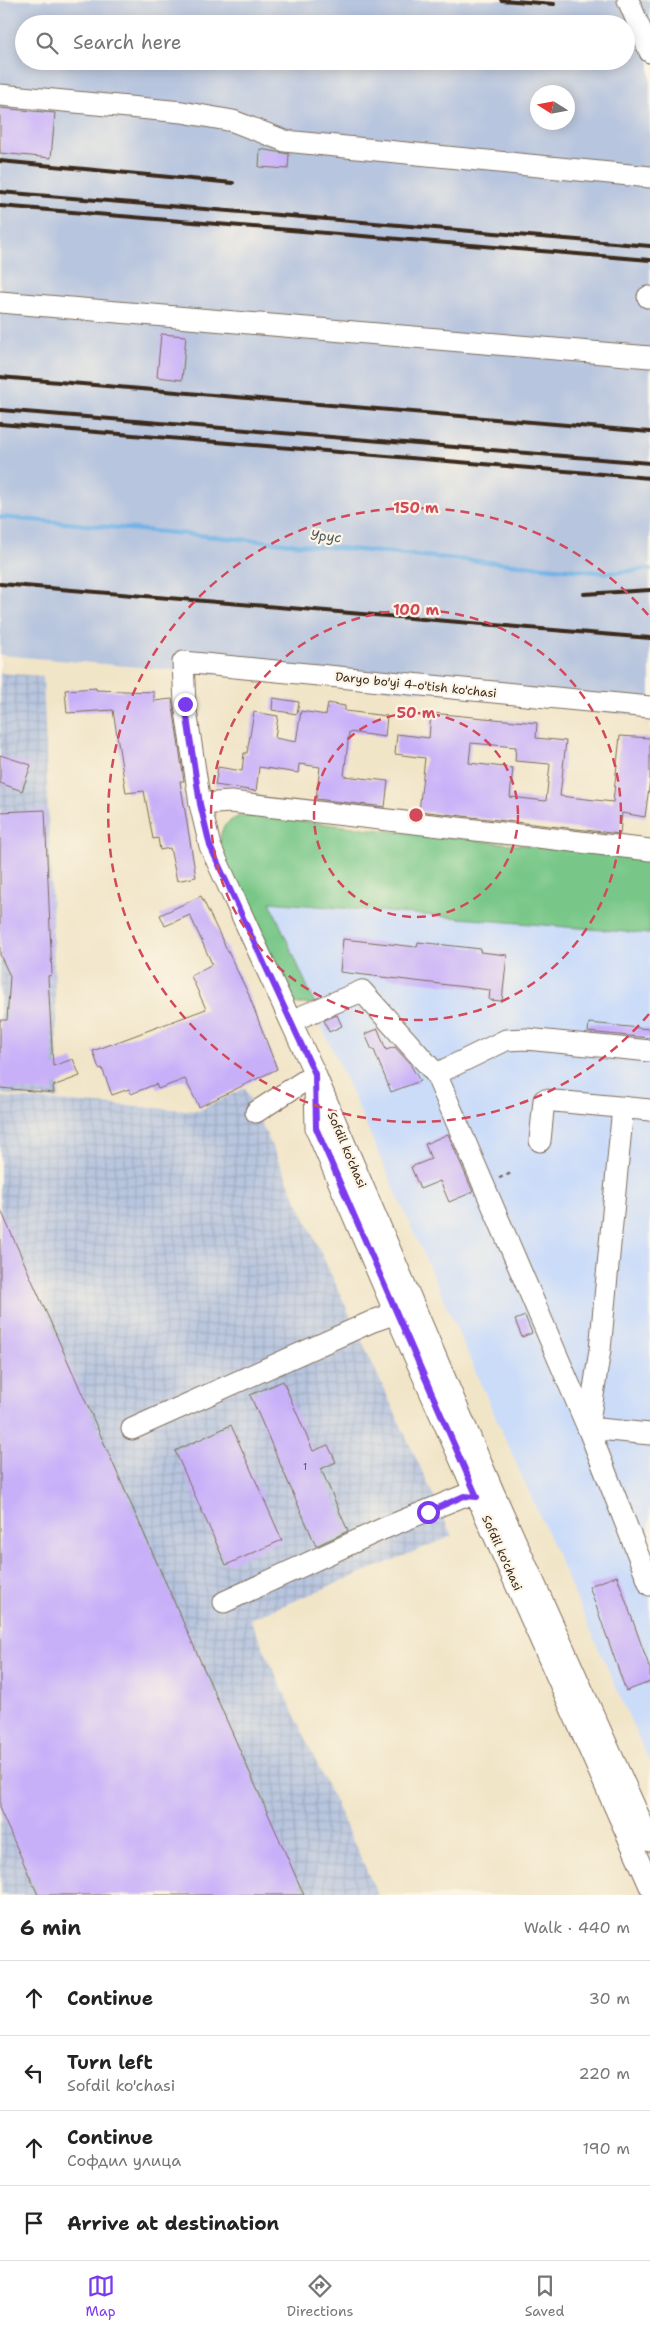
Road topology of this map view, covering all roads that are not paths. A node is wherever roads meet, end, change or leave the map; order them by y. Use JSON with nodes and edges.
{"nodes":[{"id":1,"x":628,"y":0,"type":"edge"},
{"id":2,"x":634,"y":15,"type":"edge"},
{"id":3,"x":635,"y":17,"type":"edge"},
{"id":4,"x":650,"y":52,"type":"edge"},
{"id":5,"x":0,"y":95,"type":"edge"},
{"id":6,"x":650,"y":177,"type":"edge"},
{"id":7,"x":0,"y":302,"type":"edge"},
{"id":8,"x":650,"y":357,"type":"edge"},
{"id":9,"x":183,"y":662,"type":"joint"},
{"id":10,"x":650,"y":707,"type":"edge"},
{"id":11,"x":200,"y":804,"type":"junction"},
{"id":12,"x":650,"y":850,"type":"edge"},
{"id":13,"x":291,"y":1021,"type":"junction"},
{"id":14,"x":650,"y":1051,"type":"edge"},
{"id":15,"x":315,"y":1074,"type":"junction"},
{"id":16,"x":436,"y":1074,"type":"junction"},
{"id":17,"x":623,"y":1108,"type":"junction"},
{"id":18,"x":650,"y":1110,"type":"edge"},
{"id":19,"x":256,"y":1112,"type":"dead end"},
{"id":20,"x":540,"y":1141,"type":"dead end"},
{"id":21,"x":404,"y":1311,"type":"junction"},
{"id":22,"x":588,"y":1428,"type":"junction"},
{"id":23,"x":132,"y":1429,"type":"dead end"},
{"id":24,"x":650,"y":1434,"type":"edge"},
{"id":25,"x":485,"y":1494,"type":"junction"},
{"id":26,"x":643,"y":1544,"type":"edge"},
{"id":27,"x":650,"y":1585,"type":"edge"},
{"id":28,"x":224,"y":1602,"type":"dead end"},
{"id":29,"x":650,"y":1841,"type":"edge"},
{"id":30,"x":650,"y":1886,"type":"edge"}],
"edges":[{"from":1,"to":2,"type":"street"},
{"from":3,"to":4,"type":"street"},
{"from":5,"to":6,"type":"street"},
{"from":7,"to":8,"type":"street"},
{"from":9,"to":10,"type":"street","name":"Daryo bo'yi 4-o'tish ko'chasi"},
{"from":9,"to":11,"type":"street","name":"Sofdil ko'chasi"},
{"from":11,"to":12,"type":"street"},
{"from":11,"to":13,"type":"street","name":"Sofdil ko'chasi"},
{"from":13,"to":15,"type":"street","name":"Sofdil ko'chasi"},
{"from":13,"to":16,"type":"street"},
{"from":14,"to":16,"type":"street"},
{"from":15,"to":19,"type":"street"},
{"from":15,"to":21,"type":"street","name":"Sofdil ko'chasi"},
{"from":16,"to":22,"type":"street"},
{"from":17,"to":18,"type":"street"},
{"from":17,"to":20,"type":"street"},
{"from":17,"to":22,"type":"street"},
{"from":21,"to":23,"type":"street"},
{"from":21,"to":25,"type":"street","name":"Sofdil ko'chasi"},
{"from":22,"to":24,"type":"street"},
{"from":22,"to":26,"type":"street"},
{"from":25,"to":28,"type":"street"},
{"from":25,"to":29,"type":"street","name":"Sofdil ko'chasi"},
{"from":25,"to":30,"type":"street","name":"Sofdil ko'chasi"},
{"from":26,"to":27,"type":"street"}]}
